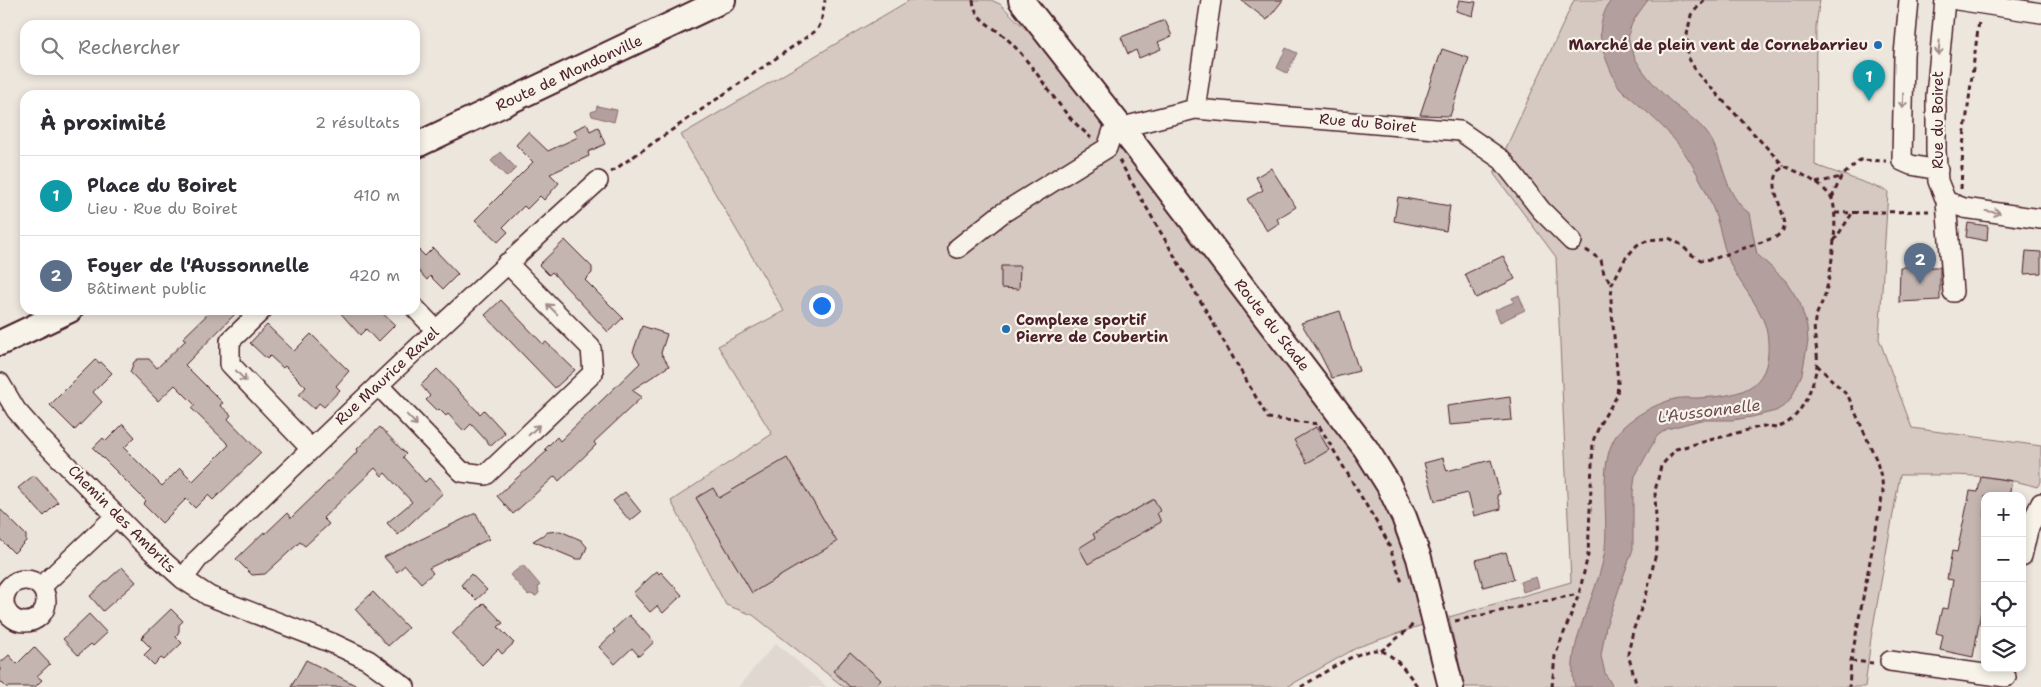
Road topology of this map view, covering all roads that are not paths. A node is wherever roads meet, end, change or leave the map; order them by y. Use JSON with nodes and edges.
{"nodes":[{"id":1,"x":723,"y":0,"type":"edge"},
{"id":2,"x":1021,"y":0,"type":"edge"},
{"id":3,"x":1211,"y":0,"type":"edge"},
{"id":4,"x":1909,"y":0,"type":"edge"},
{"id":5,"x":1945,"y":0,"type":"edge"},
{"id":6,"x":1957,"y":0,"type":"edge"},
{"id":7,"x":2041,"y":13,"type":"edge"},
{"id":8,"x":1195,"y":109,"type":"junction"},
{"id":9,"x":1121,"y":128,"type":"junction"},
{"id":10,"x":420,"y":144,"type":"edge"},
{"id":11,"x":1938,"y":170,"type":"junction"},
{"id":12,"x":598,"y":180,"type":"road end"},
{"id":13,"x":1953,"y":196,"type":"junction"},
{"id":14,"x":2041,"y":219,"type":"edge"},
{"id":15,"x":1572,"y":241,"type":"road end"},
{"id":16,"x":958,"y":248,"type":"dead end"},
{"id":17,"x":507,"y":263,"type":"junction"},
{"id":18,"x":1954,"y":292,"type":"dead end"},
{"id":19,"x":420,"y":313,"type":"edge"},
{"id":20,"x":59,"y":315,"type":"edge"},
{"id":21,"x":257,"y":315,"type":"edge"},
{"id":22,"x":436,"y":330,"type":"junction"},
{"id":23,"x":0,"y":343,"type":"edge"},
{"id":24,"x":0,"y":384,"type":"edge"},
{"id":25,"x":378,"y":385,"type":"junction"},
{"id":26,"x":311,"y":449,"type":"junction"},
{"id":27,"x":2041,"y":503,"type":"edge"},
{"id":28,"x":116,"y":516,"type":"junction"},
{"id":29,"x":2026,"y":539,"type":"edge"},
{"id":30,"x":184,"y":580,"type":"junction"},
{"id":31,"x":5,"y":584,"type":"edge"},
{"id":32,"x":41,"y":587,"type":"junction"},
{"id":33,"x":6,"y":622,"type":"edge"},
{"id":34,"x":1890,"y":661,"type":"dead end"},
{"id":35,"x":2006,"y":677,"type":"edge"},
{"id":36,"x":405,"y":687,"type":"edge"},
{"id":37,"x":1451,"y":687,"type":"edge"}],
"edges":[{"from":1,"to":10,"type":"main road","name":"Route de Mondonville"},
{"from":2,"to":9,"type":"main road","name":"Route du Stade"},
{"from":3,"to":8,"type":"street"},
{"from":4,"to":11,"type":"street","one_way":true},
{"from":5,"to":11,"type":"street","name":"Rue du Boiret","one_way":true},
{"from":6,"to":7,"type":"street"},
{"from":8,"to":9,"type":"street","name":"Rue du Boiret"},
{"from":8,"to":15,"type":"street","name":"Rue du Boiret"},
{"from":9,"to":16,"type":"street"},
{"from":9,"to":37,"type":"main road","name":"Route du Stade"},
{"from":11,"to":13,"type":"street","name":"Rue du Boiret"},
{"from":12,"to":17,"type":"street","name":"Rue Maurice Ravel"},
{"from":13,"to":14,"type":"street","one_way":true},
{"from":13,"to":18,"type":"street","name":"Rue du Boiret"},
{"from":17,"to":22,"type":"street","name":"Rue Maurice Ravel"},
{"from":25,"to":17,"type":"street","one_way":true},
{"from":19,"to":22,"type":"street"},
{"from":20,"to":23,"type":"main road"},
{"from":21,"to":26,"type":"street","one_way":true},
{"from":22,"to":25,"type":"street","name":"Rue Maurice Ravel"},
{"from":24,"to":28,"type":"street","name":"Chemin des Ambrits"},
{"from":25,"to":26,"type":"street","name":"Rue Maurice Ravel"},
{"from":26,"to":30,"type":"street","name":"Rue Maurice Ravel"},
{"from":27,"to":29,"type":"street"},
{"from":28,"to":30,"type":"street","name":"Chemin des Ambrits"},
{"from":28,"to":32,"type":"street"},
{"from":30,"to":36,"type":"street","name":"Chemin des Ambrits"},
{"from":31,"to":32,"type":"street"},
{"from":31,"to":33,"type":"street"},
{"from":32,"to":33,"type":"street"},
{"from":34,"to":35,"type":"street"}]}
